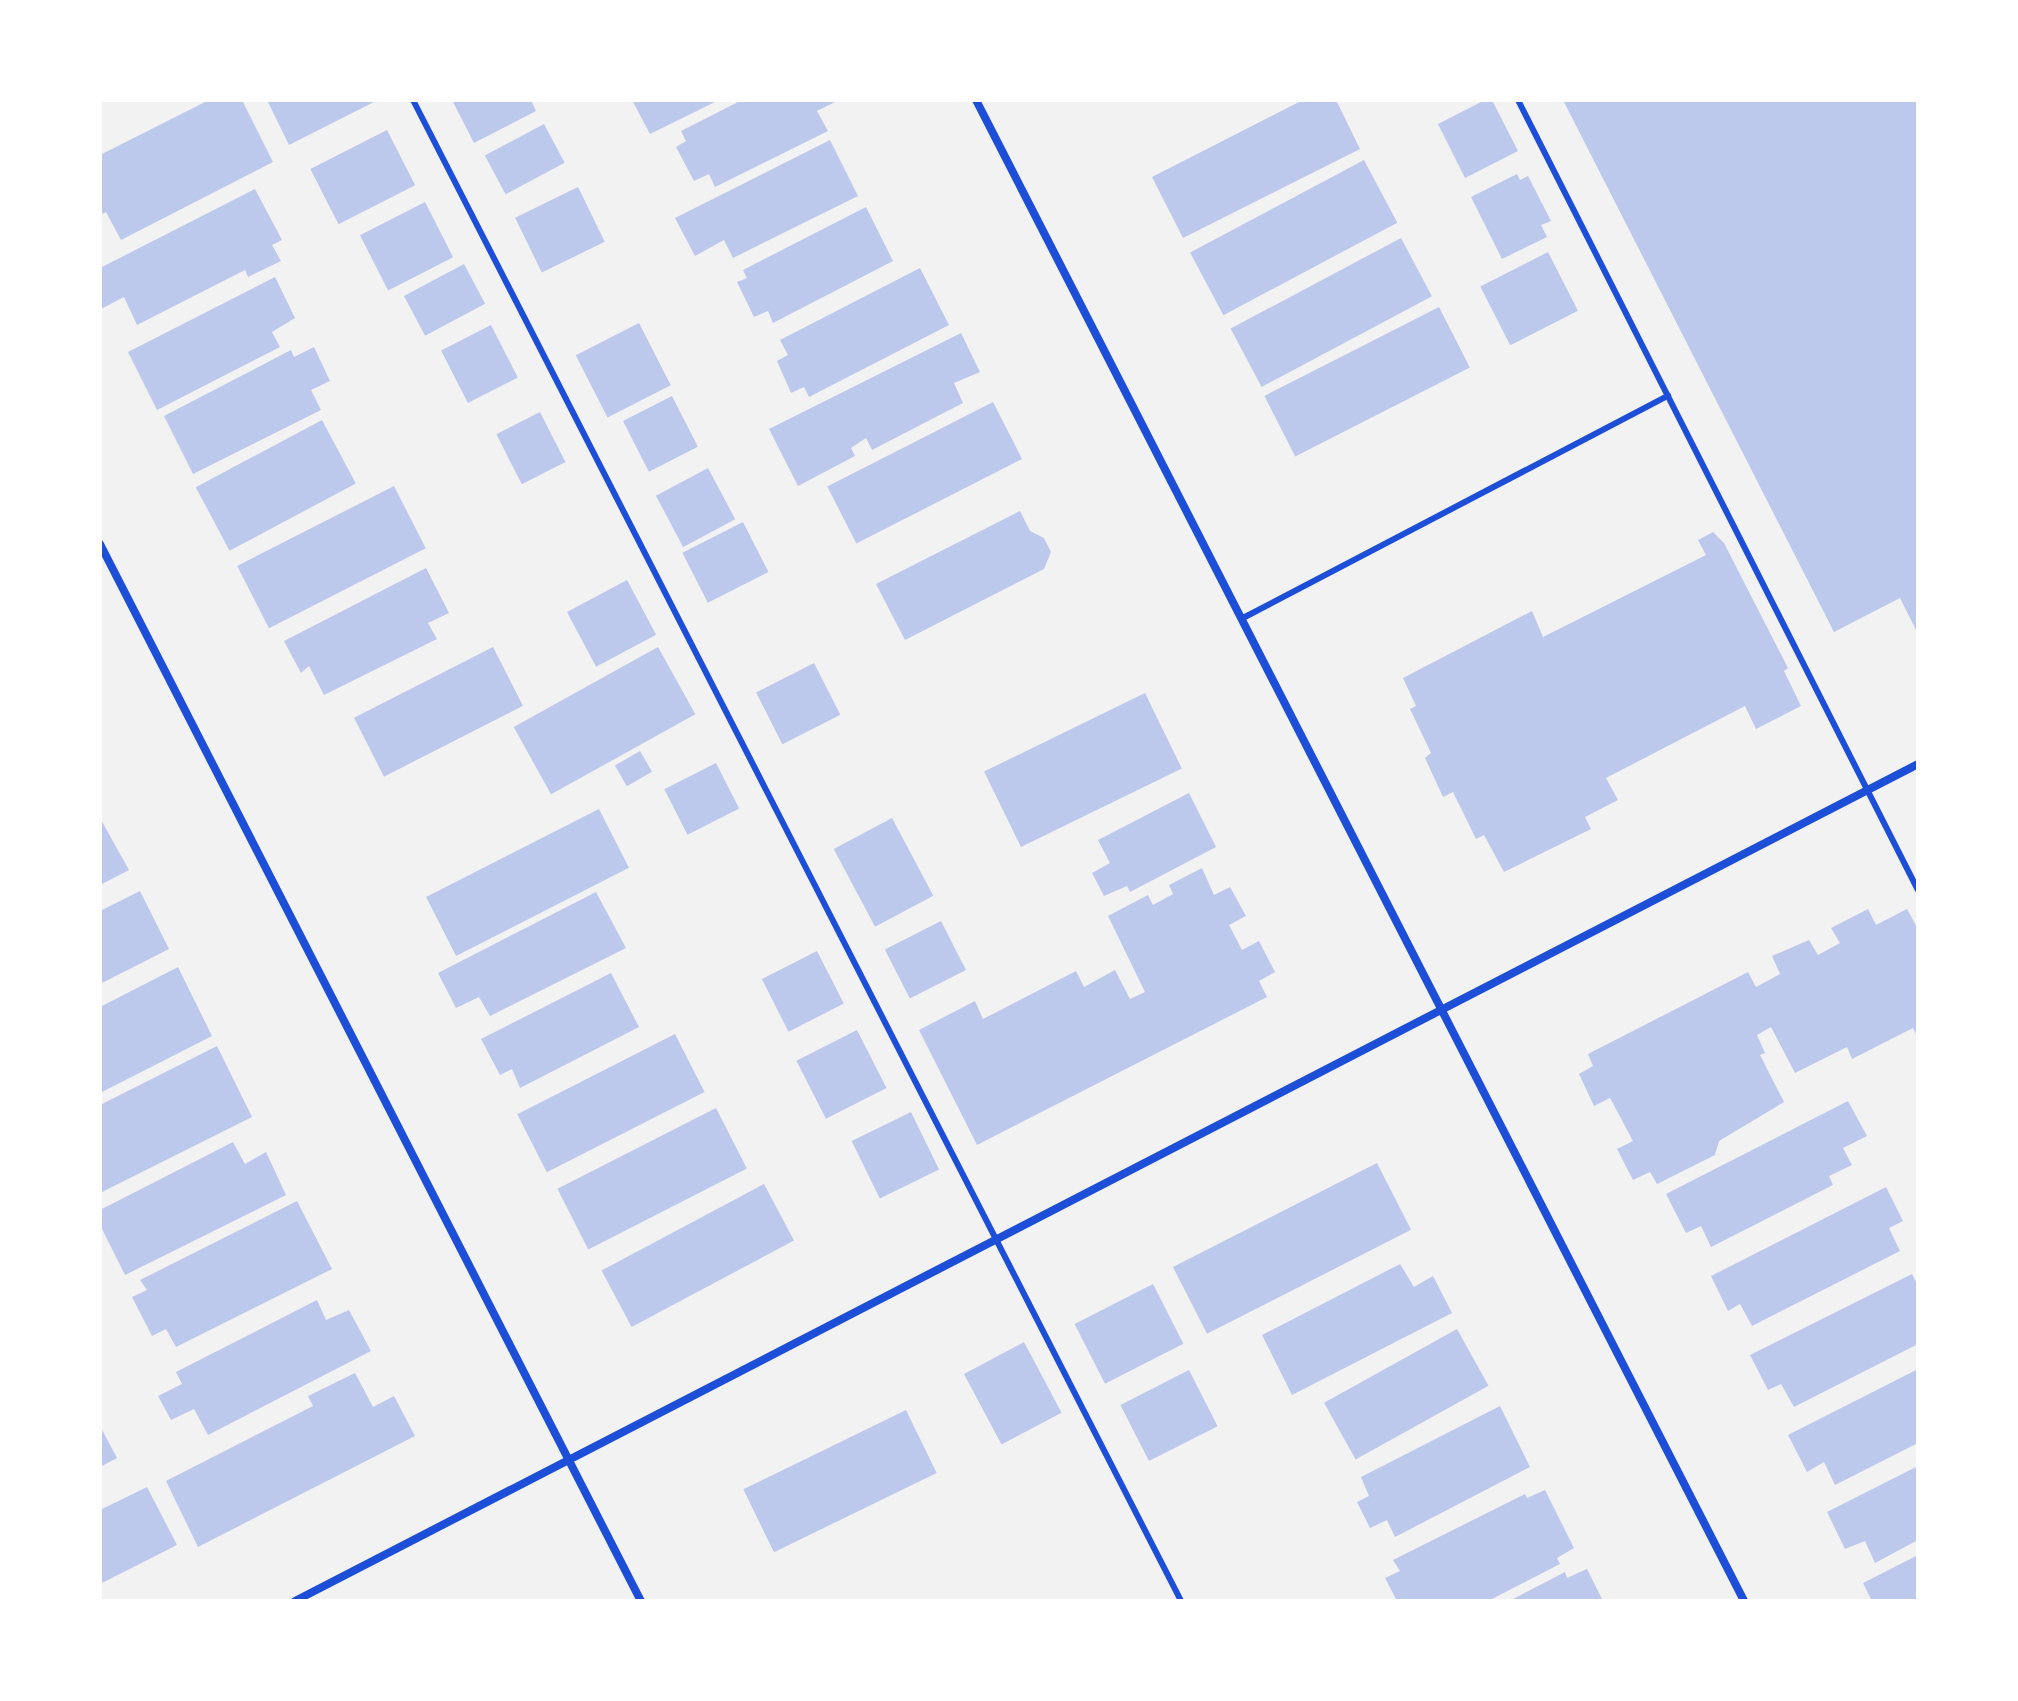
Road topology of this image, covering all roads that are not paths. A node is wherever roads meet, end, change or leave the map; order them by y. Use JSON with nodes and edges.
{"nodes":[{"id":1,"x":413,"y":100,"type":"edge"},
{"id":2,"x":976,"y":100,"type":"edge"},
{"id":3,"x":1518,"y":100,"type":"edge"},
{"id":4,"x":1668,"y":396,"type":"junction"},
{"id":5,"x":100,"y":544,"type":"edge"},
{"id":6,"x":1241,"y":619,"type":"junction"},
{"id":7,"x":1918,"y":764,"type":"edge"},
{"id":8,"x":1867,"y":791,"type":"junction"},
{"id":9,"x":1918,"y":890,"type":"edge"},
{"id":10,"x":1441,"y":1010,"type":"junction"},
{"id":11,"x":996,"y":1240,"type":"junction"},
{"id":12,"x":569,"y":1460,"type":"junction"},
{"id":13,"x":295,"y":1601,"type":"edge"},
{"id":14,"x":641,"y":1601,"type":"edge"},
{"id":15,"x":1181,"y":1601,"type":"edge"},
{"id":16,"x":1744,"y":1601,"type":"edge"}],
"edges":[{"from":1,"to":11,"type":"lane"},
{"from":2,"to":6,"type":"street"},
{"from":3,"to":4,"type":"lane"},
{"from":4,"to":6,"type":"lane"},
{"from":4,"to":8,"type":"lane"},
{"from":5,"to":12,"type":"street"},
{"from":6,"to":10,"type":"street"},
{"from":7,"to":8,"type":"street"},
{"from":8,"to":9,"type":"lane"},
{"from":8,"to":10,"type":"street"},
{"from":10,"to":11,"type":"street"},
{"from":10,"to":16,"type":"street"},
{"from":11,"to":12,"type":"street"},
{"from":11,"to":15,"type":"lane"},
{"from":12,"to":13,"type":"street"},
{"from":12,"to":14,"type":"street"}]}
